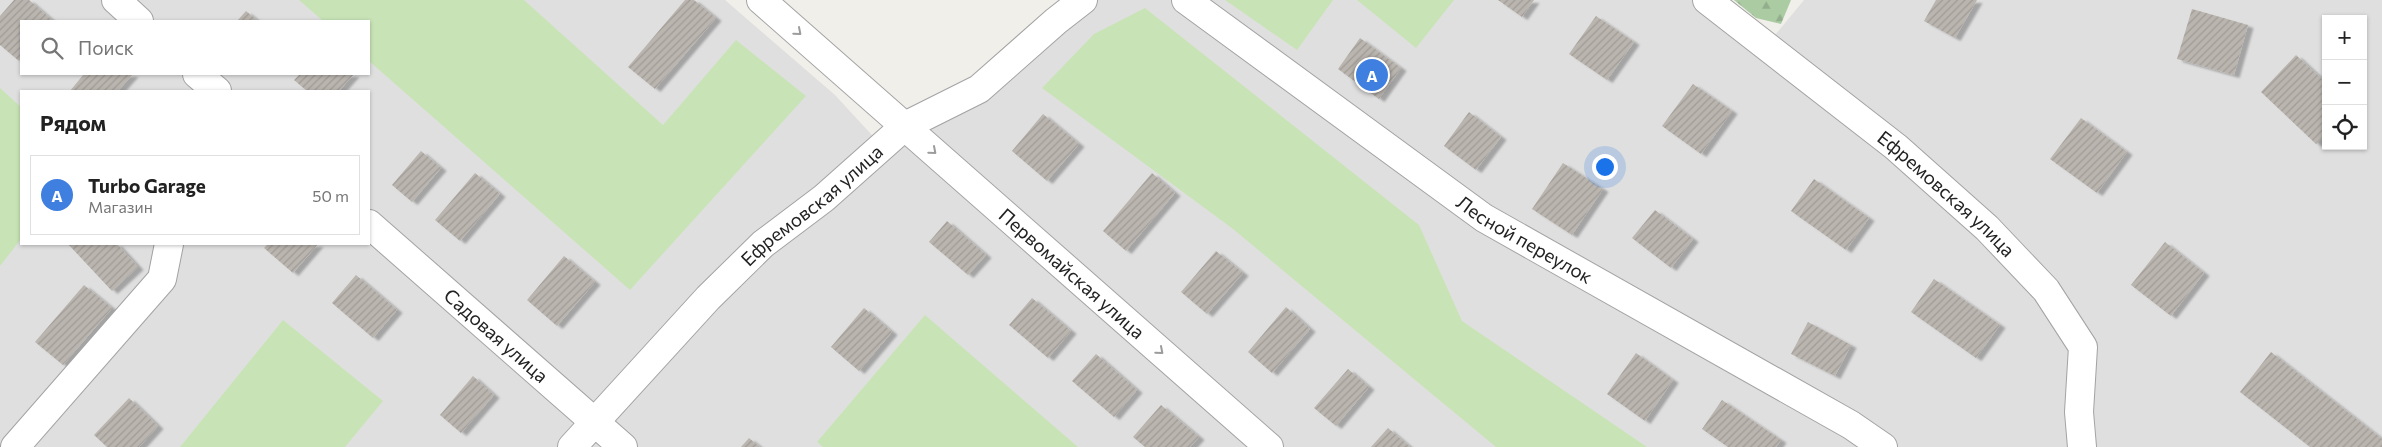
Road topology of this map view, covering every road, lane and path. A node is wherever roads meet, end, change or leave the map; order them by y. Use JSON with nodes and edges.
{"nodes":[{"id":1,"x":116,"y":0,"type":"edge"},
{"id":2,"x":762,"y":0,"type":"edge"},
{"id":3,"x":1084,"y":0,"type":"edge"},
{"id":4,"x":1186,"y":0,"type":"edge"},
{"id":5,"x":1707,"y":0,"type":"edge"},
{"id":6,"x":138,"y":20,"type":"edge"},
{"id":7,"x":905,"y":126,"type":"junction"},
{"id":8,"x":370,"y":225,"type":"edge"},
{"id":9,"x":169,"y":245,"type":"edge"},
{"id":10,"x":595,"y":423,"type":"junction"},
{"id":11,"x":15,"y":447,"type":"edge"},
{"id":12,"x":572,"y":447,"type":"edge"},
{"id":13,"x":623,"y":447,"type":"edge"},
{"id":14,"x":1269,"y":447,"type":"edge"},
{"id":15,"x":1883,"y":447,"type":"edge"},
{"id":16,"x":2082,"y":447,"type":"edge"}],
"edges":[{"from":1,"to":6,"type":"street"},
{"from":2,"to":7,"type":"street","name":"Первомайская улица","one_way":true},
{"from":3,"to":7,"type":"street","name":"Ефремовская улица"},
{"from":4,"to":15,"type":"street","name":"Лесной переулок"},
{"from":5,"to":16,"type":"street","name":"Ефремовская улица"},
{"from":7,"to":10,"type":"street","name":"Ефремовская улица"},
{"from":7,"to":14,"type":"street","name":"Первомайская улица","one_way":true},
{"from":8,"to":10,"type":"street","name":"Садовая улица"},
{"from":9,"to":11,"type":"street"},
{"from":10,"to":12,"type":"street","name":"Ефремовская улица"},
{"from":10,"to":13,"type":"street","name":"Садовая улица"}]}
